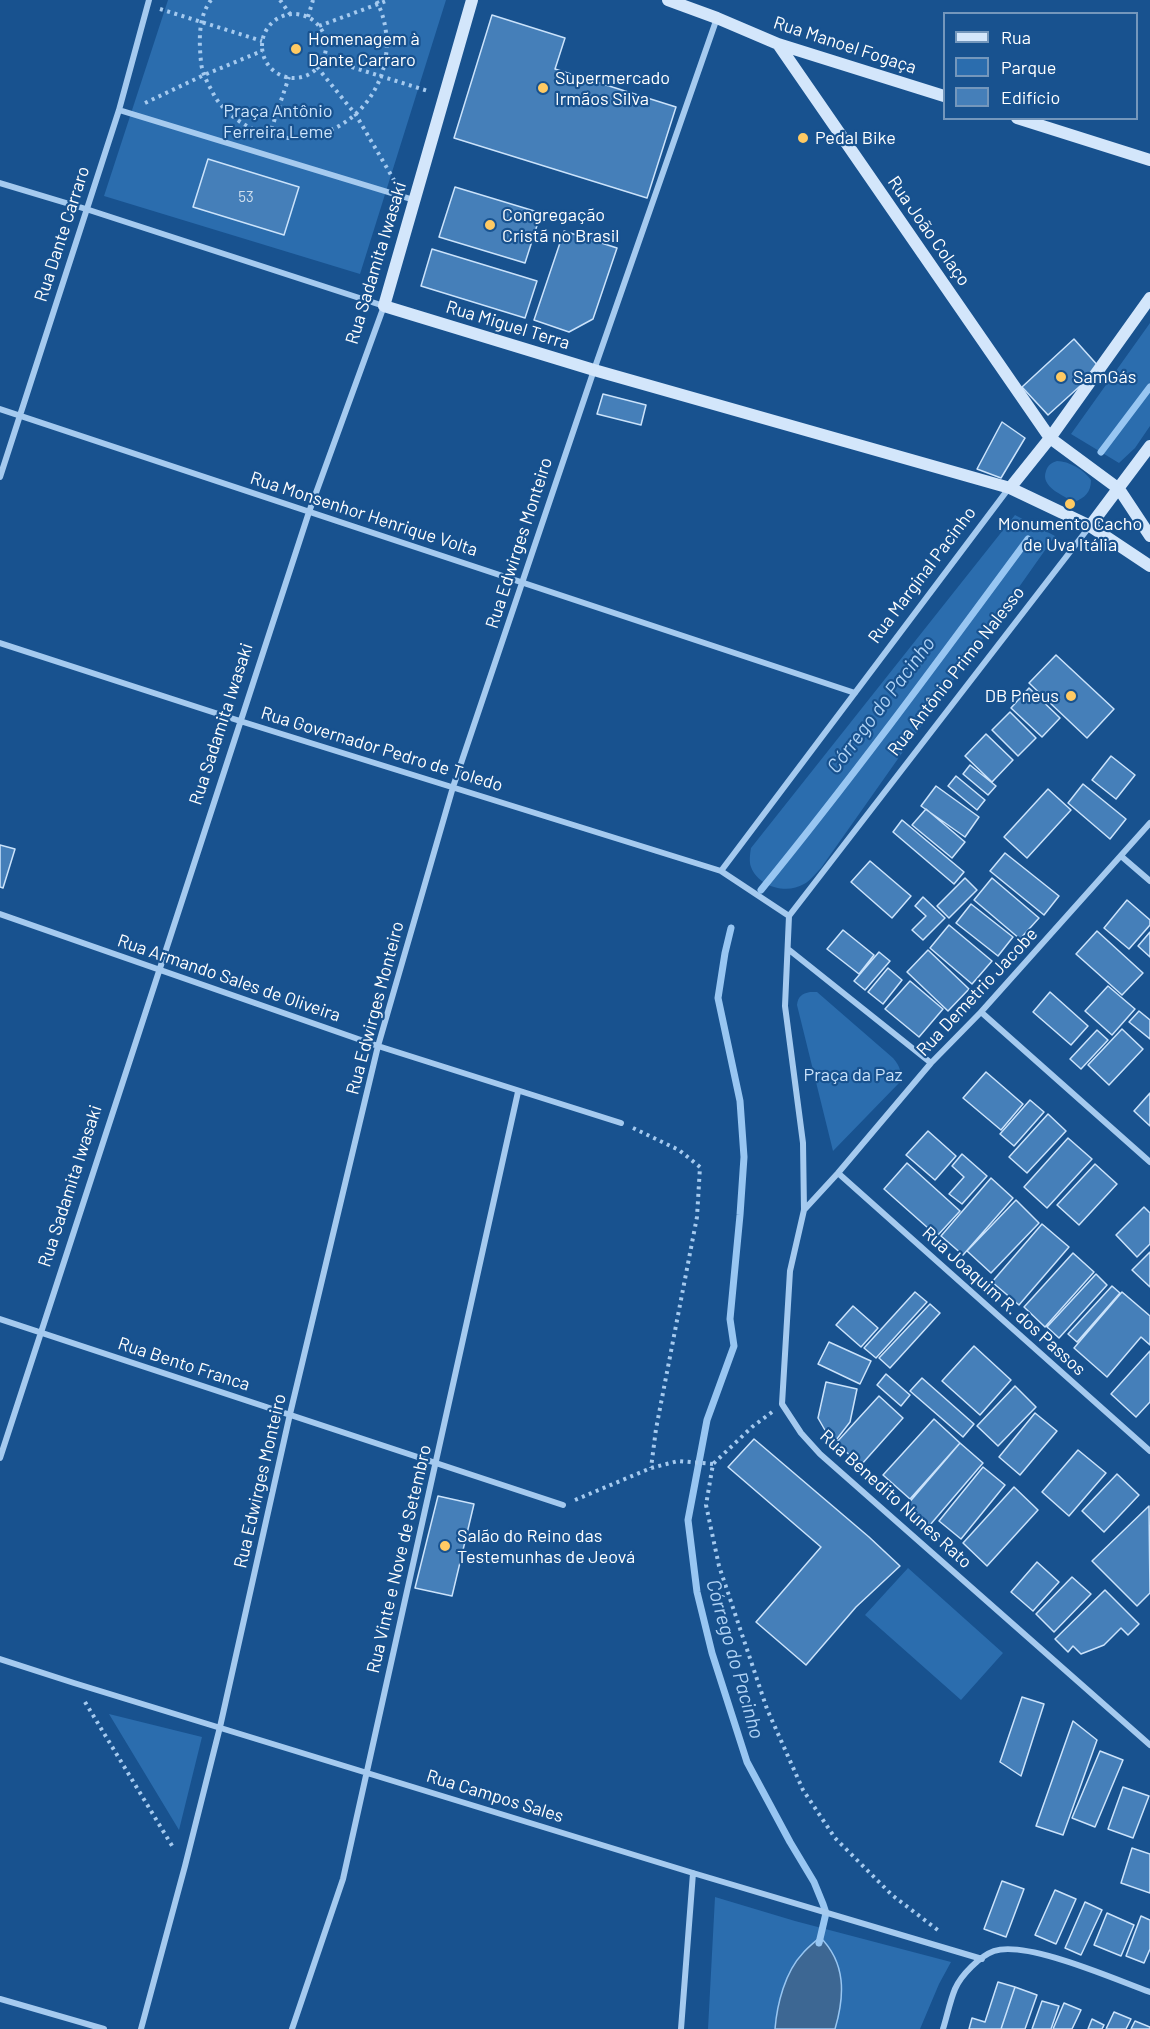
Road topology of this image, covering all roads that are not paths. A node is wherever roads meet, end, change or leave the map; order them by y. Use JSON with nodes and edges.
{"nodes":[{"id":1,"x":472,"y":0,"type":"edge"},
{"id":2,"x":668,"y":0,"type":"edge"},
{"id":3,"x":148,"y":2,"type":"edge"},
{"id":4,"x":717,"y":18,"type":"junction"},
{"id":5,"x":778,"y":44,"type":"junction"},
{"id":6,"x":943,"y":95,"type":"edge"},
{"id":7,"x":122,"y":111,"type":"junction"},
{"id":8,"x":1023,"y":120,"type":"edge"},
{"id":9,"x":1150,"y":160,"type":"edge"},
{"id":10,"x":0,"y":183,"type":"edge"},
{"id":11,"x":409,"y":198,"type":"junction"},
{"id":12,"x":86,"y":209,"type":"junction"},
{"id":13,"x":1150,"y":298,"type":"edge"},
{"id":14,"x":384,"y":306,"type":"junction"},
{"id":15,"x":594,"y":370,"type":"junction"},
{"id":16,"x":0,"y":409,"type":"edge"},
{"id":17,"x":19,"y":415,"type":"junction"},
{"id":18,"x":1050,"y":438,"type":"junction"},
{"id":19,"x":1150,"y":446,"type":"edge"},
{"id":20,"x":0,"y":477,"type":"edge"},
{"id":21,"x":1114,"y":485,"type":"junction"},
{"id":22,"x":1010,"y":488,"type":"junction"},
{"id":23,"x":309,"y":512,"type":"junction"},
{"id":24,"x":1090,"y":526,"type":"junction"},
{"id":25,"x":1150,"y":536,"type":"edge"},
{"id":26,"x":1150,"y":566,"type":"edge"},
{"id":27,"x":522,"y":581,"type":"junction"},
{"id":28,"x":0,"y":643,"type":"edge"},
{"id":29,"x":855,"y":693,"type":"junction"},
{"id":30,"x":240,"y":721,"type":"junction"},
{"id":31,"x":453,"y":787,"type":"junction"},
{"id":32,"x":1150,"y":823,"type":"edge"},
{"id":33,"x":1121,"y":856,"type":"junction"},
{"id":34,"x":721,"y":871,"type":"junction"},
{"id":35,"x":1150,"y":881,"type":"edge"},
{"id":36,"x":0,"y":914,"type":"edge"},
{"id":37,"x":789,"y":916,"type":"junction"},
{"id":38,"x":788,"y":949,"type":"junction"},
{"id":39,"x":159,"y":969,"type":"junction"},
{"id":40,"x":981,"y":1012,"type":"junction"},
{"id":41,"x":378,"y":1046,"type":"junction"},
{"id":42,"x":931,"y":1063,"type":"junction"},
{"id":43,"x":518,"y":1092,"type":"junction"},
{"id":44,"x":621,"y":1123,"type":"road end"},
{"id":45,"x":1150,"y":1162,"type":"edge"},
{"id":46,"x":838,"y":1173,"type":"junction"},
{"id":47,"x":804,"y":1210,"type":"junction"},
{"id":48,"x":0,"y":1319,"type":"edge"},
{"id":49,"x":41,"y":1333,"type":"junction"},
{"id":50,"x":290,"y":1414,"type":"junction"},
{"id":51,"x":1150,"y":1451,"type":"edge"},
{"id":52,"x":0,"y":1458,"type":"edge"},
{"id":53,"x":436,"y":1464,"type":"junction"},
{"id":54,"x":563,"y":1505,"type":"road end"},
{"id":55,"x":0,"y":1659,"type":"edge"},
{"id":56,"x":220,"y":1727,"type":"junction"},
{"id":57,"x":1150,"y":1745,"type":"edge"},
{"id":58,"x":367,"y":1772,"type":"junction"},
{"id":59,"x":693,"y":1874,"type":"junction"},
{"id":60,"x":982,"y":1959,"type":"junction"},
{"id":61,"x":1150,"y":1992,"type":"edge"},
{"id":62,"x":0,"y":1999,"type":"edge"},
{"id":63,"x":104,"y":2029,"type":"edge"},
{"id":64,"x":141,"y":2029,"type":"edge"},
{"id":65,"x":292,"y":2029,"type":"edge"},
{"id":66,"x":681,"y":2029,"type":"edge"},
{"id":67,"x":943,"y":2029,"type":"edge"}],
"edges":[{"from":1,"to":11,"type":"main road","name":"Rua Sadamita Iwasaki"},
{"from":2,"to":4,"type":"main road","name":"Rua Manoel Fogaça"},
{"from":3,"to":7,"type":"street","name":"Rua Dante Carraro"},
{"from":4,"to":5,"type":"main road","name":"Rua Manoel Fogaça"},
{"from":4,"to":15,"type":"street","name":"Rua Edwirges Monteiro"},
{"from":5,"to":6,"type":"main road","name":"Rua Manoel Fogaça"},
{"from":5,"to":18,"type":"main road","name":"Rua João Colaço"},
{"from":7,"to":11,"type":"street"},
{"from":7,"to":12,"type":"street","name":"Rua Dante Carraro"},
{"from":8,"to":9,"type":"main road"},
{"from":10,"to":12,"type":"street","name":"Rua Miguel Terra"},
{"from":11,"to":14,"type":"main road","name":"Rua Sadamita Iwasaki"},
{"from":12,"to":14,"type":"street","name":"Rua Miguel Terra"},
{"from":12,"to":17,"type":"street","name":"Rua Dante Carraro"},
{"from":13,"to":18,"type":"main road","name":"Rua Marginal Pacinho"},
{"from":14,"to":15,"type":"main road","name":"Rua Miguel Terra"},
{"from":14,"to":23,"type":"street","name":"Rua Sadamita Iwasaki"},
{"from":15,"to":22,"type":"main road","name":"Rua Miguel Terra"},
{"from":15,"to":27,"type":"street","name":"Rua Edwirges Monteiro"},
{"from":16,"to":17,"type":"street","name":"Rua Monsenhor Henrique Volta"},
{"from":17,"to":20,"type":"street","name":"Rua Dante Carraro"},
{"from":17,"to":23,"type":"street","name":"Rua Monsenhor Henrique Volta"},
{"from":18,"to":21,"type":"main road","name":"Rua João Colaço"},
{"from":18,"to":22,"type":"main road","name":"Rua Marginal Pacinho"},
{"from":19,"to":21,"type":"main road","name":"Rua Antônio Primo Nalesso"},
{"from":21,"to":24,"type":"main road","name":"Rua Antônio Primo Nalesso"},
{"from":21,"to":25,"type":"main road"},
{"from":22,"to":24,"type":"main road","name":"Rua Miguel Terra"},
{"from":22,"to":29,"type":"street","name":"Rua Marginal Pacinho"},
{"from":23,"to":27,"type":"street","name":"Rua Monsenhor Henrique Volta"},
{"from":23,"to":30,"type":"street","name":"Rua Sadamita Iwasaki"},
{"from":24,"to":26,"type":"main road","name":"Rua Miguel Terra"},
{"from":24,"to":37,"type":"street","name":"Rua Antônio Primo Nalesso"},
{"from":27,"to":29,"type":"street","name":"Rua Monsenhor Henrique Volta"},
{"from":27,"to":31,"type":"street","name":"Rua Edwirges Monteiro"},
{"from":28,"to":30,"type":"street","name":"Rua Governador Pedro de Toledo"},
{"from":29,"to":34,"type":"street","name":"Rua Marginal Pacinho"},
{"from":30,"to":31,"type":"street","name":"Rua Governador Pedro de Toledo"},
{"from":30,"to":39,"type":"street","name":"Rua Sadamita Iwasaki"},
{"from":31,"to":34,"type":"street","name":"Rua Governador Pedro de Toledo"},
{"from":31,"to":41,"type":"street","name":"Rua Edwirges Monteiro"},
{"from":32,"to":33,"type":"street","name":"Rua Demetrio Jacobe"},
{"from":33,"to":35,"type":"street"},
{"from":33,"to":40,"type":"street","name":"Rua Demetrio Jacobe"},
{"from":34,"to":37,"type":"street","name":"Rua Governador Pedro de Toledo"},
{"from":36,"to":39,"type":"street","name":"Rua Armando Sales de Oliveira"},
{"from":37,"to":38,"type":"street"},
{"from":38,"to":42,"type":"street"},
{"from":38,"to":47,"type":"street"},
{"from":39,"to":41,"type":"street","name":"Rua Armando Sales de Oliveira"},
{"from":39,"to":49,"type":"street","name":"Rua Sadamita Iwasaki"},
{"from":40,"to":42,"type":"street","name":"Rua Demetrio Jacobe"},
{"from":40,"to":45,"type":"street"},
{"from":41,"to":43,"type":"street","name":"Rua Armando Sales de Oliveira"},
{"from":41,"to":50,"type":"street","name":"Rua Edwirges Monteiro"},
{"from":42,"to":46,"type":"street","name":"Rua Demetrio Jacobe"},
{"from":43,"to":44,"type":"street","name":"Rua Armando Sales de Oliveira"},
{"from":43,"to":53,"type":"street","name":"Rua Vinte e Nove de Setembro"},
{"from":46,"to":47,"type":"street","name":"Rua Demetrio Jacobe"},
{"from":46,"to":51,"type":"street","name":"Rua Joaquim R. dos Passos"},
{"from":47,"to":57,"type":"street","name":"Rua Benedito Nunes Rato"},
{"from":48,"to":49,"type":"street","name":"Rua Bento Franca"},
{"from":49,"to":50,"type":"street","name":"Rua Bento Franca"},
{"from":49,"to":52,"type":"street","name":"Rua Sadamita Iwasaki"},
{"from":50,"to":53,"type":"street","name":"Rua Bento Franca"},
{"from":50,"to":56,"type":"street","name":"Rua Edwirges Monteiro"},
{"from":53,"to":54,"type":"street","name":"Rua Bento Franca"},
{"from":53,"to":58,"type":"street","name":"Rua Vinte e Nove de Setembro"},
{"from":55,"to":56,"type":"street","name":"Rua Campos Sales"},
{"from":56,"to":58,"type":"street","name":"Rua Campos Sales"},
{"from":56,"to":64,"type":"street","name":"Rua Edwirges Monteiro"},
{"from":58,"to":59,"type":"street","name":"Rua Campos Sales"},
{"from":58,"to":65,"type":"street","name":"Rua Vinte e Nove de Setembro"},
{"from":59,"to":60,"type":"street","name":"Rua Campos Sales"},
{"from":59,"to":66,"type":"street"},
{"from":60,"to":61,"type":"street"},
{"from":60,"to":67,"type":"street"},
{"from":62,"to":63,"type":"street"}]}
